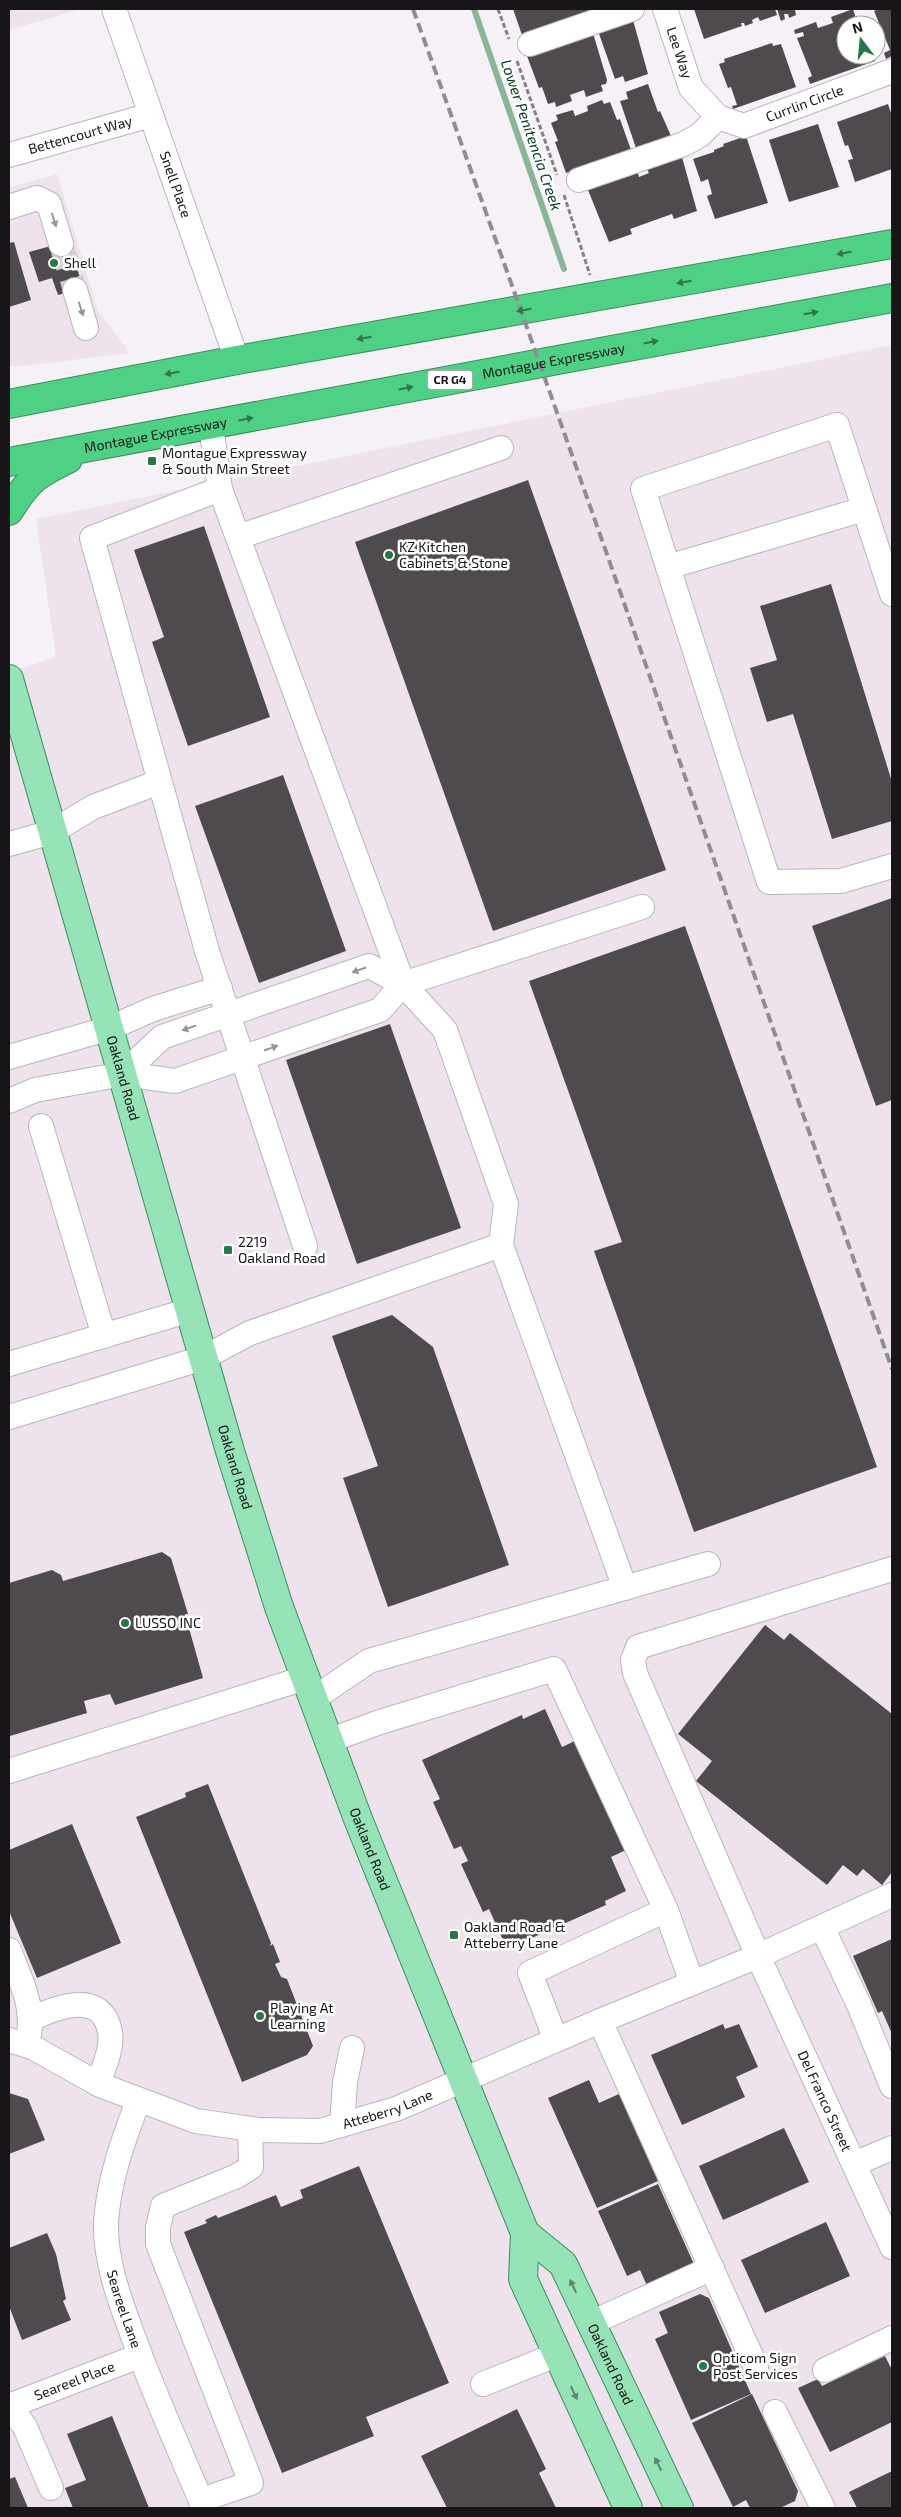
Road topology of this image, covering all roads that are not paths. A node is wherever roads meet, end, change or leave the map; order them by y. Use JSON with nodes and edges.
{"nodes":[{"id":1,"x":114,"y":9,"type":"edge"},
{"id":2,"x":632,"y":9,"type":"edge"},
{"id":3,"x":665,"y":9,"type":"edge"},
{"id":4,"x":518,"y":48,"type":"road end"},
{"id":5,"x":892,"y":71,"type":"edge"},
{"id":6,"x":151,"y":115,"type":"junction"},
{"id":7,"x":718,"y":117,"type":"junction"},
{"id":8,"x":9,"y":155,"type":"edge"},
{"id":9,"x":567,"y":184,"type":"road end"},
{"id":10,"x":9,"y":207,"type":"edge"},
{"id":11,"x":61,"y":244,"type":"tunnel mouth"},
{"id":12,"x":892,"y":244,"type":"edge"},
{"id":13,"x":75,"y":290,"type":"tunnel mouth"},
{"id":14,"x":892,"y":298,"type":"edge"},
{"id":15,"x":86,"y":328,"type":"dead end"},
{"id":16,"x":237,"y":360,"type":"junction"},
{"id":17,"x":9,"y":386,"type":"edge"},
{"id":18,"x":56,"y":394,"type":"junction"},
{"id":19,"x":9,"y":404,"type":"edge"},
{"id":20,"x":211,"y":426,"type":"junction"},
{"id":21,"x":94,"y":446,"type":"junction"},
{"id":22,"x":501,"y":448,"type":"dead end"},
{"id":23,"x":9,"y":462,"type":"edge"},
{"id":24,"x":220,"y":489,"type":"junction"},
{"id":25,"x":864,"y":509,"type":"junction"},
{"id":26,"x":9,"y":512,"type":"edge"},
{"id":27,"x":238,"y":537,"type":"junction"},
{"id":28,"x":668,"y":567,"type":"junction"},
{"id":29,"x":892,"y":594,"type":"edge"},
{"id":30,"x":11,"y":696,"type":"edge"},
{"id":31,"x":160,"y":782,"type":"junction"},
{"id":32,"x":52,"y":832,"type":"junction"},
{"id":33,"x":9,"y":844,"type":"edge"},
{"id":34,"x":892,"y":866,"type":"edge"},
{"id":35,"x":642,"y":907,"type":"dead end"},
{"id":36,"x":403,"y":984,"type":"junction"},
{"id":37,"x":220,"y":988,"type":"junction"},
{"id":38,"x":228,"y":1015,"type":"junction"},
{"id":39,"x":110,"y":1028,"type":"junction"},
{"id":40,"x":9,"y":1057,"type":"edge"},
{"id":41,"x":242,"y":1058,"type":"junction"},
{"id":42,"x":123,"y":1074,"type":"junction"},
{"id":43,"x":9,"y":1101,"type":"edge"},
{"id":44,"x":41,"y":1126,"type":"dead end"},
{"id":45,"x":501,"y":1245,"type":"junction"},
{"id":46,"x":305,"y":1246,"type":"dead end"},
{"id":47,"x":190,"y":1310,"type":"junction"},
{"id":48,"x":104,"y":1336,"type":"junction"},
{"id":49,"x":204,"y":1358,"type":"junction"},
{"id":50,"x":9,"y":1364,"type":"edge"},
{"id":51,"x":9,"y":1417,"type":"edge"},
{"id":52,"x":708,"y":1564,"type":"dead end"},
{"id":53,"x":892,"y":1569,"type":"edge"},
{"id":54,"x":625,"y":1588,"type":"junction"},
{"id":55,"x":309,"y":1689,"type":"junction"},
{"id":56,"x":328,"y":1741,"type":"junction"},
{"id":57,"x":9,"y":1771,"type":"edge"},
{"id":58,"x":892,"y":1895,"type":"edge"},
{"id":59,"x":666,"y":1910,"type":"junction"},
{"id":60,"x":822,"y":1927,"type":"junction"},
{"id":61,"x":9,"y":1950,"type":"edge"},
{"id":62,"x":758,"y":1956,"type":"junction"},
{"id":63,"x":692,"y":1983,"type":"junction"},
{"id":64,"x":31,"y":2019,"type":"junction"},
{"id":65,"x":600,"y":2021,"type":"junction"},
{"id":66,"x":556,"y":2040,"type":"junction"},
{"id":67,"x":18,"y":2043,"type":"edge"},
{"id":68,"x":352,"y":2048,"type":"dead end"},
{"id":69,"x":463,"y":2082,"type":"junction"},
{"id":70,"x":98,"y":2084,"type":"junction"},
{"id":71,"x":892,"y":2086,"type":"edge"},
{"id":72,"x":138,"y":2101,"type":"junction"},
{"id":73,"x":342,"y":2125,"type":"junction"},
{"id":74,"x":250,"y":2129,"type":"junction"},
{"id":75,"x":892,"y":2148,"type":"edge"},
{"id":76,"x":854,"y":2164,"type":"junction"},
{"id":77,"x":887,"y":2223,"type":"edge"},
{"id":78,"x":525,"y":2233,"type":"junction"},
{"id":79,"x":892,"y":2247,"type":"edge"},
{"id":80,"x":712,"y":2268,"type":"junction"},
{"id":81,"x":591,"y":2323,"type":"junction"},
{"id":82,"x":892,"y":2338,"type":"edge"},
{"id":83,"x":556,"y":2355,"type":"junction"},
{"id":84,"x":140,"y":2356,"type":"junction"},
{"id":85,"x":756,"y":2367,"type":"dead end"},
{"id":86,"x":825,"y":2370,"type":"dead end"},
{"id":87,"x":484,"y":2384,"type":"dead end"},
{"id":88,"x":9,"y":2406,"type":"edge"},
{"id":89,"x":775,"y":2412,"type":"dead end"},
{"id":90,"x":51,"y":2488,"type":"dead end"},
{"id":91,"x":203,"y":2504,"type":"edge"},
{"id":92,"x":815,"y":2506,"type":"edge"},
{"id":93,"x":628,"y":2508,"type":"edge"},
{"id":94,"x":679,"y":2508,"type":"edge"}],
"edges":[{"from":1,"to":6,"type":"street","name":"Snell Place"},
{"from":2,"to":4,"type":"street"},
{"from":3,"to":7,"type":"street","name":"Lee Way"},
{"from":5,"to":7,"type":"street","name":"Currlin Circle"},
{"from":6,"to":8,"type":"street","name":"Bettencourt Way"},
{"from":6,"to":16,"type":"street","name":"Snell Place"},
{"from":7,"to":9,"type":"street"},
{"from":10,"to":11,"type":"street","one_way":true},
{"from":12,"to":16,"type":"highway","one_way":true},
{"from":13,"to":15,"type":"street","one_way":true},
{"from":20,"to":14,"type":"highway","name":"Montague Expressway","number":"CR G4","one_way":true},
{"from":16,"to":18,"type":"highway","one_way":true},
{"from":17,"to":18,"type":"highway"},
{"from":18,"to":19,"type":"highway"},
{"from":20,"to":21,"type":"highway","name":"Montague Expressway","number":"CR G4"},
{"from":20,"to":24,"type":"street"},
{"from":21,"to":23,"type":"highway","name":"Montague Expressway","number":"CR G4"},
{"from":21,"to":26,"type":"highway"},
{"from":22,"to":27,"type":"street"},
{"from":24,"to":27,"type":"street"},
{"from":24,"to":31,"type":"street"},
{"from":25,"to":28,"type":"street"},
{"from":25,"to":28,"type":"street"},
{"from":25,"to":29,"type":"street"},
{"from":27,"to":36,"type":"street"},
{"from":28,"to":34,"type":"street"},
{"from":30,"to":32,"type":"main road","name":"Oakland Road"},
{"from":31,"to":32,"type":"street"},
{"from":31,"to":37,"type":"street"},
{"from":32,"to":33,"type":"street"},
{"from":32,"to":39,"type":"main road","name":"Oakland Road"},
{"from":35,"to":36,"type":"street"},
{"from":36,"to":38,"type":"street","one_way":true},
{"from":41,"to":36,"type":"street","one_way":true},
{"from":36,"to":45,"type":"street"},
{"from":37,"to":38,"type":"street"},
{"from":37,"to":39,"type":"street"},
{"from":38,"to":41,"type":"street"},
{"from":38,"to":42,"type":"street","one_way":true},
{"from":39,"to":40,"type":"street"},
{"from":39,"to":42,"type":"main road","name":"Oakland Road"},
{"from":41,"to":42,"type":"street"},
{"from":41,"to":46,"type":"street"},
{"from":42,"to":43,"type":"street"},
{"from":42,"to":47,"type":"main road","name":"Oakland Road"},
{"from":44,"to":48,"type":"street"},
{"from":45,"to":49,"type":"street"},
{"from":45,"to":54,"type":"street"},
{"from":47,"to":48,"type":"street"},
{"from":47,"to":49,"type":"main road","name":"Oakland Road"},
{"from":48,"to":50,"type":"street"},
{"from":49,"to":51,"type":"street"},
{"from":49,"to":55,"type":"main road","name":"Oakland Road"},
{"from":52,"to":54,"type":"street"},
{"from":53,"to":62,"type":"street","name":"Del Franco Street"},
{"from":54,"to":55,"type":"street"},
{"from":55,"to":56,"type":"main road","name":"Oakland Road"},
{"from":55,"to":57,"type":"street"},
{"from":56,"to":59,"type":"street"},
{"from":56,"to":69,"type":"main road","name":"Oakland Road"},
{"from":58,"to":60,"type":"street","name":"Atteberry Lane"},
{"from":59,"to":63,"type":"street"},
{"from":59,"to":66,"type":"street"},
{"from":60,"to":62,"type":"street","name":"Atteberry Lane"},
{"from":60,"to":71,"type":"street"},
{"from":61,"to":64,"type":"street"},
{"from":62,"to":63,"type":"street","name":"Atteberry Lane"},
{"from":62,"to":76,"type":"street","name":"Del Franco Street"},
{"from":63,"to":65,"type":"street","name":"Atteberry Lane"},
{"from":64,"to":67,"type":"street"},
{"from":64,"to":70,"type":"street"},
{"from":65,"to":66,"type":"street","name":"Atteberry Lane"},
{"from":65,"to":80,"type":"street"},
{"from":66,"to":69,"type":"street","name":"Atteberry Lane"},
{"from":67,"to":70,"type":"street","name":"Atteberry Lane"},
{"from":68,"to":73,"type":"street"},
{"from":69,"to":73,"type":"street","name":"Atteberry Lane"},
{"from":69,"to":78,"type":"main road","name":"Oakland Road"},
{"from":70,"to":72,"type":"street","name":"Atteberry Lane"},
{"from":72,"to":74,"type":"street","name":"Atteberry Lane"},
{"from":72,"to":84,"type":"street","name":"Seareel Lane"},
{"from":73,"to":74,"type":"street","name":"Atteberry Lane"},
{"from":74,"to":91,"type":"street"},
{"from":75,"to":76,"type":"street"},
{"from":76,"to":77,"type":"street","name":"Del Franco Street"},
{"from":77,"to":79,"type":"street","name":"Del Franco Street"},
{"from":81,"to":78,"type":"main road","name":"Oakland Road","one_way":true},
{"from":78,"to":83,"type":"main road","name":"Oakland Road"},
{"from":80,"to":81,"type":"street"},
{"from":80,"to":85,"type":"street"},
{"from":94,"to":81,"type":"main road","name":"Oakland Road","one_way":true},
{"from":82,"to":86,"type":"street"},
{"from":83,"to":87,"type":"street"},
{"from":83,"to":93,"type":"main road","name":"Oakland Road","one_way":true},
{"from":84,"to":88,"type":"street","name":"Seareel Place"},
{"from":84,"to":91,"type":"street","name":"Seareel Lane"},
{"from":88,"to":90,"type":"street"},
{"from":89,"to":92,"type":"street"}]}
